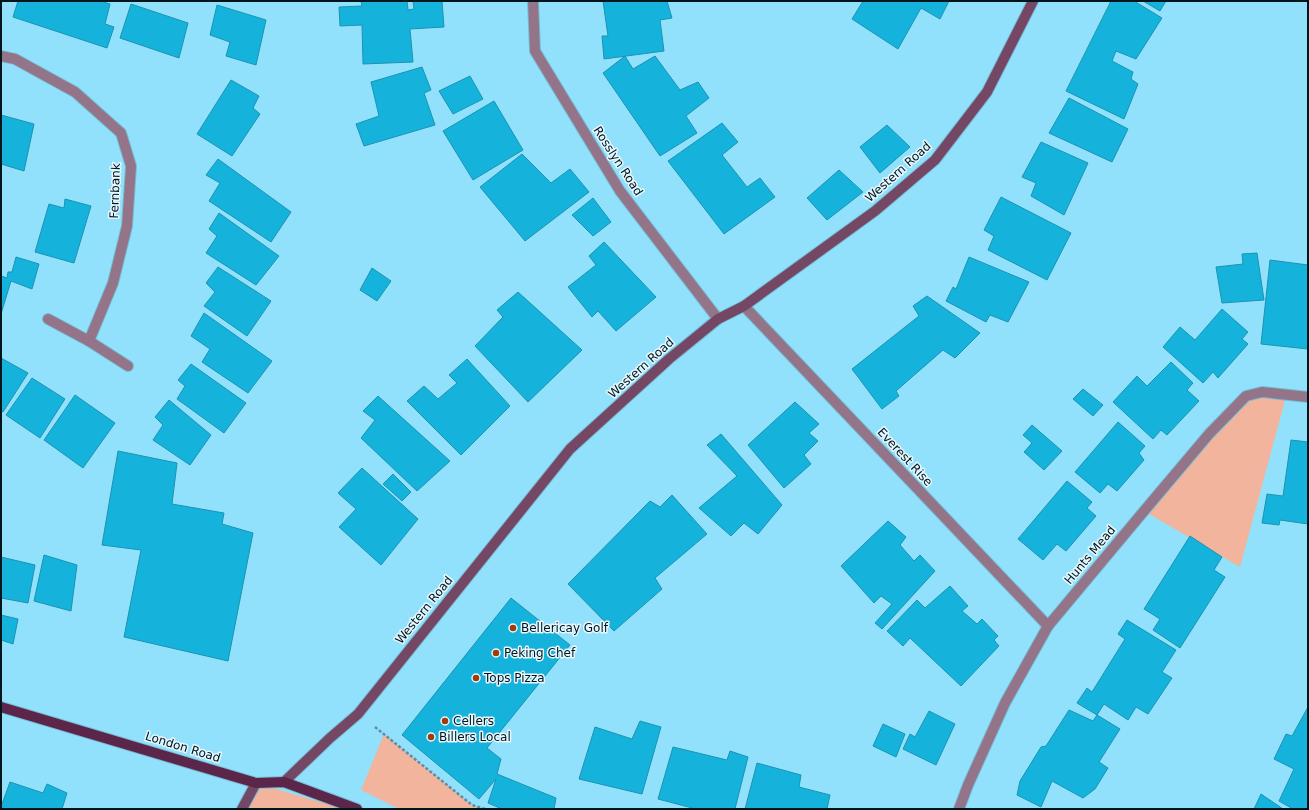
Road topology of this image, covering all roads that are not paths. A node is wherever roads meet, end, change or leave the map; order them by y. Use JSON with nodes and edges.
{"nodes":[{"id":1,"x":533,"y":1,"type":"edge"},
{"id":2,"x":1033,"y":1,"type":"edge"},
{"id":3,"x":1,"y":56,"type":"edge"},
{"id":4,"x":744,"y":306,"type":"junction"},
{"id":5,"x":718,"y":318,"type":"junction"},
{"id":6,"x":48,"y":319,"type":"dead end"},
{"id":7,"x":88,"y":341,"type":"junction"},
{"id":8,"x":128,"y":366,"type":"dead end"},
{"id":9,"x":1308,"y":397,"type":"edge"},
{"id":10,"x":1048,"y":626,"type":"junction"},
{"id":11,"x":1,"y":707,"type":"edge"},
{"id":12,"x":284,"y":782,"type":"junction"},
{"id":13,"x":256,"y":783,"type":"junction"},
{"id":14,"x":242,"y":809,"type":"edge"},
{"id":15,"x":357,"y":809,"type":"edge"},
{"id":16,"x":959,"y":809,"type":"edge"}],
"edges":[{"from":1,"to":5,"type":"street","name":"Rosslyn Road"},
{"from":2,"to":4,"type":"street","name":"Western Road"},
{"from":3,"to":7,"type":"street","name":"Fernbank"},
{"from":4,"to":5,"type":"street","name":"Western Road"},
{"from":4,"to":10,"type":"street","name":"Everest Rise"},
{"from":5,"to":12,"type":"street","name":"Western Road"},
{"from":6,"to":7,"type":"street"},
{"from":7,"to":8,"type":"street"},
{"from":9,"to":10,"type":"street","name":"Hunts Mead"},
{"from":10,"to":16,"type":"street","name":"Hunts Mead"},
{"from":11,"to":13,"type":"main road","name":"London Road"},
{"from":12,"to":13,"type":"main road","name":"London Road"},
{"from":12,"to":15,"type":"main road","name":"London Road"},
{"from":13,"to":14,"type":"street"}]}
